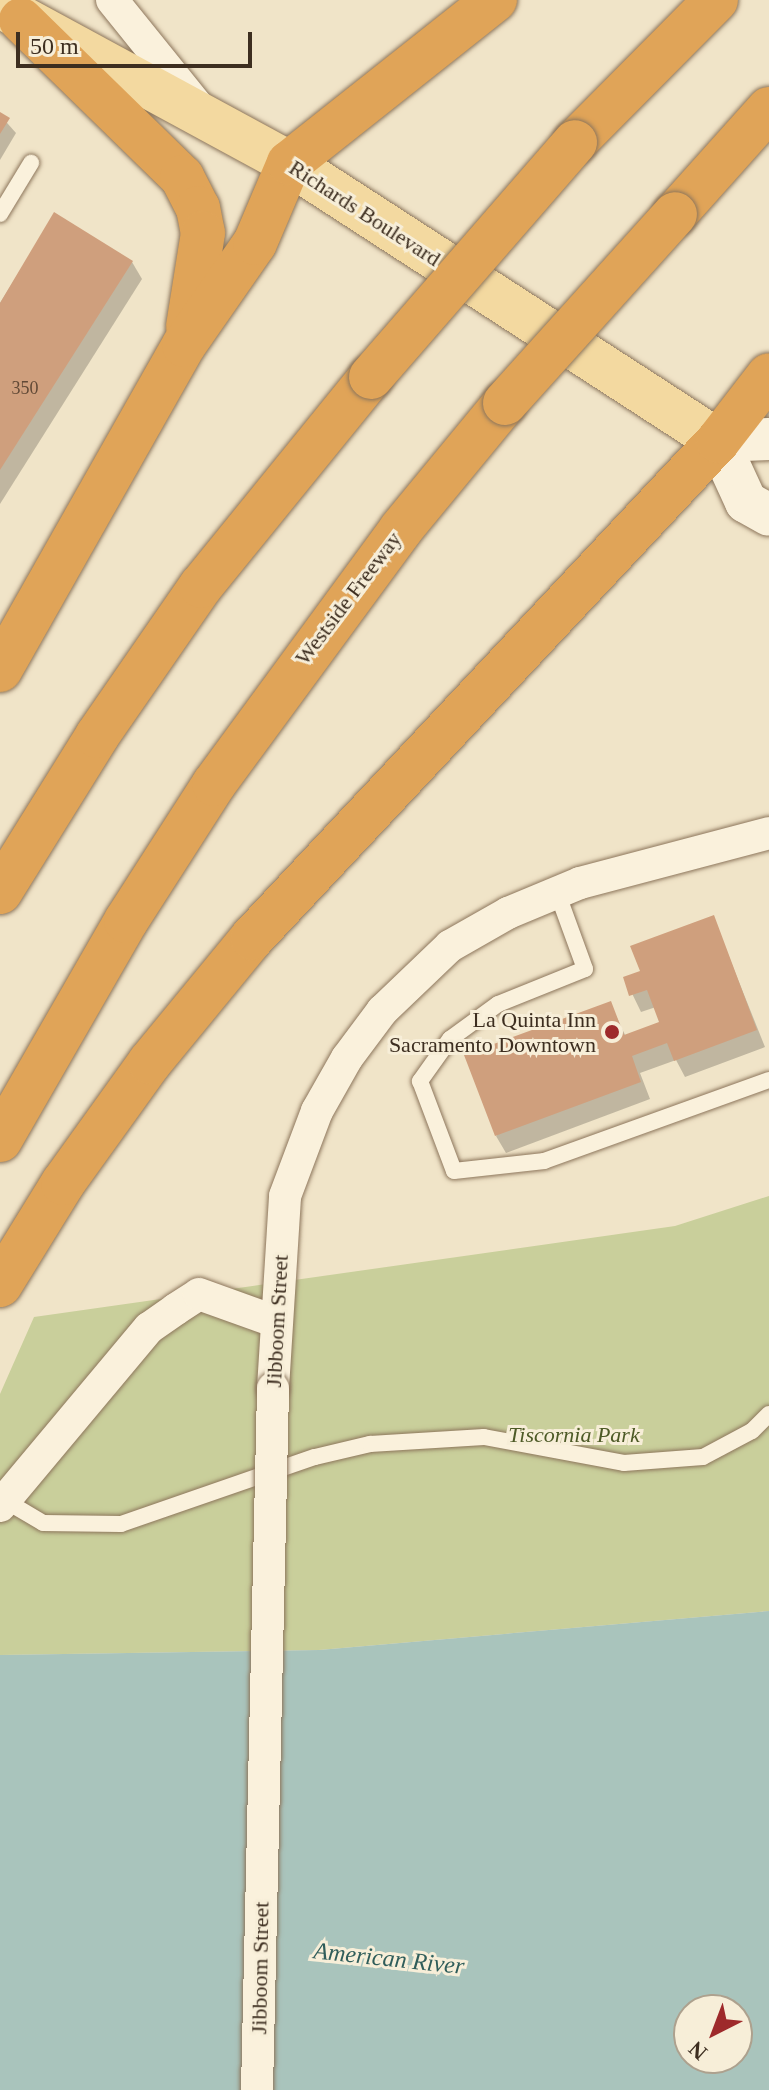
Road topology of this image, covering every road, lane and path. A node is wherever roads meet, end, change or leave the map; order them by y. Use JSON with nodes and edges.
{"nodes":[{"id":1,"x":112,"y":0,"type":"edge"},
{"id":2,"x":495,"y":0,"type":"edge"},
{"id":3,"x":716,"y":0,"type":"edge"},
{"id":4,"x":11,"y":13,"type":"edge"},
{"id":5,"x":769,"y":109,"type":"edge"},
{"id":6,"x":207,"y":116,"type":"junction"},
{"id":7,"x":31,"y":163,"type":"dead end"},
{"id":8,"x":289,"y":163,"type":"junction"},
{"id":9,"x":0,"y":214,"type":"edge"},
{"id":10,"x":184,"y":345,"type":"junction"},
{"id":11,"x":769,"y":375,"type":"edge"},
{"id":12,"x":769,"y":439,"type":"edge"},
{"id":13,"x":718,"y":441,"type":"junction"},
{"id":14,"x":769,"y":515,"type":"edge"},
{"id":15,"x":0,"y":670,"type":"edge"},
{"id":16,"x":769,"y":833,"type":"edge"},
{"id":17,"x":0,"y":892,"type":"edge"},
{"id":18,"x":557,"y":892,"type":"junction"},
{"id":19,"x":769,"y":1080,"type":"edge"},
{"id":20,"x":0,"y":1140,"type":"edge"},
{"id":21,"x":0,"y":1285,"type":"edge"},
{"id":22,"x":274,"y":1321,"type":"junction"},
{"id":23,"x":769,"y":1414,"type":"edge"},
{"id":24,"x":3,"y":1504,"type":"edge"},
{"id":25,"x":257,"y":2090,"type":"edge"}],
"edges":[{"from":1,"to":6,"type":"street"},
{"from":2,"to":8,"type":"highway"},
{"from":3,"to":17,"type":"highway","bridge":true},
{"from":4,"to":6,"type":"main road","name":"Richards Boulevard"},
{"from":4,"to":10,"type":"highway"},
{"from":5,"to":20,"type":"highway","name":"Westside Freeway","bridge":true},
{"from":6,"to":8,"type":"main road","name":"Richards Boulevard"},
{"from":7,"to":9,"type":"lane"},
{"from":8,"to":10,"type":"highway"},
{"from":8,"to":13,"type":"main road","name":"Richards Boulevard"},
{"from":10,"to":15,"type":"highway"},
{"from":11,"to":13,"type":"highway"},
{"from":12,"to":13,"type":"street"},
{"from":13,"to":14,"type":"street"},
{"from":13,"to":21,"type":"highway"},
{"from":16,"to":18,"type":"street","name":"Jibboom Street"},
{"from":18,"to":19,"type":"lane"},
{"from":18,"to":22,"type":"street","name":"Jibboom Street"},
{"from":22,"to":24,"type":"street"},
{"from":22,"to":25,"type":"street","name":"Jibboom Street","bridge":true},
{"from":23,"to":24,"type":"lane"}]}
